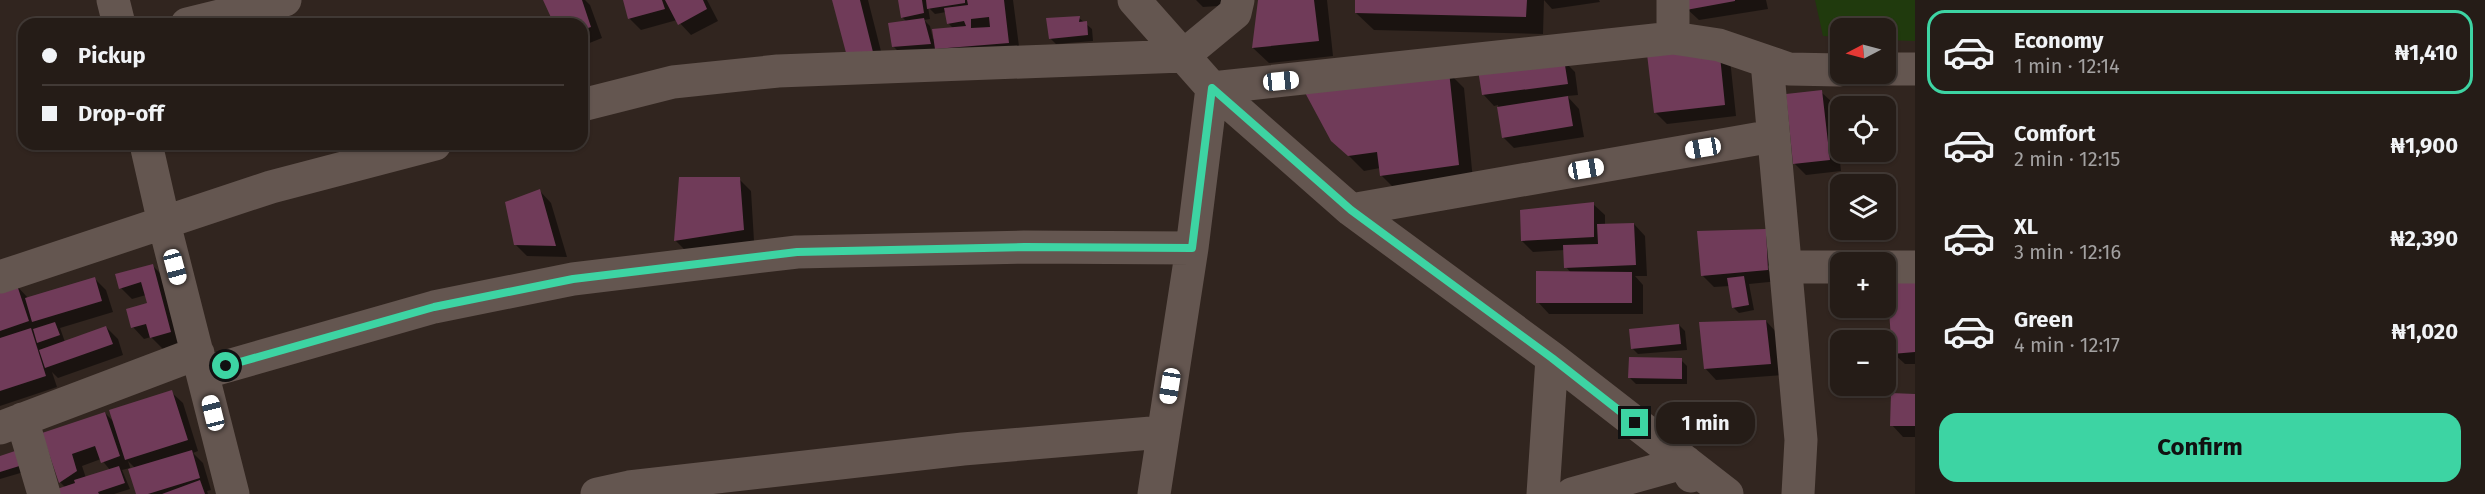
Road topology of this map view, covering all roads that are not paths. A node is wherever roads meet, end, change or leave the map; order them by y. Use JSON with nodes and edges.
{"nodes":[{"id":1,"x":113,"y":0,"type":"edge"},
{"id":2,"x":285,"y":0,"type":"edge"},
{"id":3,"x":1134,"y":0,"type":"edge"},
{"id":4,"x":1238,"y":0,"type":"edge"},
{"id":5,"x":1673,"y":0,"type":"edge"},
{"id":6,"x":118,"y":18,"type":"edge"},
{"id":7,"x":212,"y":18,"type":"edge"},
{"id":8,"x":1673,"y":38,"type":"junction"},
{"id":9,"x":1183,"y":56,"type":"junction"},
{"id":10,"x":1767,"y":62,"type":"junction"},
{"id":11,"x":1896,"y":69,"type":"edge"},
{"id":12,"x":1915,"y":69,"type":"edge"},
{"id":13,"x":1830,"y":70,"type":"edge"},
{"id":14,"x":1212,"y":88,"type":"junction"},
{"id":15,"x":588,"y":103,"type":"edge"},
{"id":16,"x":1773,"y":136,"type":"junction"},
{"id":17,"x":147,"y":150,"type":"edge"},
{"id":18,"x":412,"y":150,"type":"edge"},
{"id":19,"x":1351,"y":210,"type":"junction"},
{"id":20,"x":164,"y":223,"type":"junction"},
{"id":21,"x":1192,"y":248,"type":"junction"},
{"id":22,"x":1785,"y":267,"type":"junction"},
{"id":23,"x":1830,"y":267,"type":"edge"},
{"id":24,"x":1896,"y":267,"type":"edge"},
{"id":25,"x":1915,"y":267,"type":"edge"},
{"id":26,"x":0,"y":277,"type":"edge"},
{"id":27,"x":1552,"y":358,"type":"junction"},
{"id":28,"x":201,"y":363,"type":"junction"},
{"id":29,"x":11,"y":424,"type":"edge"},
{"id":30,"x":1163,"y":432,"type":"junction"},
{"id":31,"x":1686,"y":462,"type":"junction"},
{"id":32,"x":44,"y":494,"type":"edge"},
{"id":33,"x":233,"y":494,"type":"edge"},
{"id":34,"x":597,"y":494,"type":"edge"},
{"id":35,"x":1154,"y":494,"type":"edge"},
{"id":36,"x":1543,"y":494,"type":"edge"},
{"id":37,"x":1572,"y":494,"type":"edge"},
{"id":38,"x":1698,"y":494,"type":"edge"},
{"id":39,"x":1727,"y":494,"type":"edge"},
{"id":40,"x":1798,"y":494,"type":"edge"}],
"edges":[{"from":1,"to":6,"type":"street"},
{"from":2,"to":7,"type":"street"},
{"from":3,"to":9,"type":"street"},
{"from":4,"to":9,"type":"street"},
{"from":5,"to":8,"type":"street"},
{"from":8,"to":10,"type":"street"},
{"from":8,"to":14,"type":"street"},
{"from":9,"to":14,"type":"street"},
{"from":9,"to":15,"type":"street"},
{"from":10,"to":13,"type":"street"},
{"from":10,"to":16,"type":"street"},
{"from":11,"to":12,"type":"street"},
{"from":14,"to":19,"type":"street"},
{"from":14,"to":21,"type":"street"},
{"from":16,"to":19,"type":"street"},
{"from":16,"to":22,"type":"street"},
{"from":17,"to":20,"type":"street"},
{"from":18,"to":20,"type":"street"},
{"from":19,"to":27,"type":"street"},
{"from":20,"to":26,"type":"street"},
{"from":20,"to":28,"type":"street"},
{"from":21,"to":28,"type":"street"},
{"from":21,"to":30,"type":"street"},
{"from":22,"to":23,"type":"street"},
{"from":22,"to":40,"type":"street"},
{"from":24,"to":25,"type":"street"},
{"from":27,"to":31,"type":"street"},
{"from":27,"to":36,"type":"street"},
{"from":28,"to":29,"type":"street"},
{"from":28,"to":33,"type":"street"},
{"from":29,"to":32,"type":"street"},
{"from":30,"to":34,"type":"street"},
{"from":30,"to":35,"type":"street"},
{"from":31,"to":37,"type":"street"},
{"from":31,"to":38,"type":"street"},
{"from":31,"to":39,"type":"street"}]}
